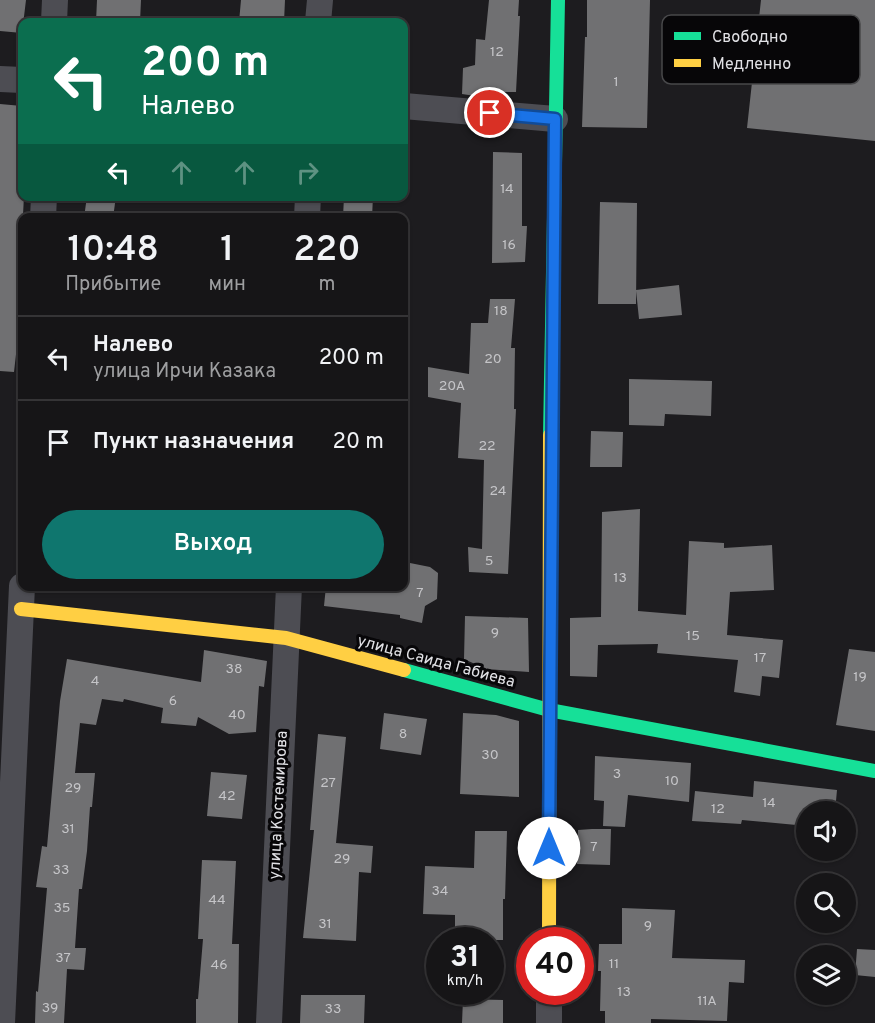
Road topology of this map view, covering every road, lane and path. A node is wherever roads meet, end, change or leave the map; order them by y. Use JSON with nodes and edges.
{"nodes":[{"id":1,"x":55,"y":0,"type":"edge"},
{"id":2,"x":320,"y":0,"type":"edge"},
{"id":3,"x":558,"y":0,"type":"edge"},
{"id":4,"x":54,"y":18,"type":"edge"},
{"id":5,"x":318,"y":18,"type":"edge"},
{"id":6,"x":0,"y":80,"type":"edge"},
{"id":7,"x":18,"y":80,"type":"edge"},
{"id":8,"x":408,"y":106,"type":"edge"},
{"id":9,"x":555,"y":119,"type":"junction"},
{"id":10,"x":289,"y":591,"type":"edge"},
{"id":11,"x":22,"y":598,"type":"edge"},
{"id":12,"x":286,"y":638,"type":"junction"},
{"id":13,"x":549,"y":710,"type":"junction"},
{"id":14,"x":875,"y":771,"type":"edge"},
{"id":15,"x":549,"y":927,"type":"edge"},
{"id":16,"x":549,"y":1005,"type":"edge"},
{"id":17,"x":2,"y":1023,"type":"edge"},
{"id":18,"x":268,"y":1023,"type":"edge"},
{"id":19,"x":549,"y":1023,"type":"edge"}],
"edges":[{"from":1,"to":4,"type":"street"},
{"from":2,"to":5,"type":"street"},
{"from":3,"to":9,"type":"street"},
{"from":6,"to":7,"type":"street"},
{"from":8,"to":9,"type":"street"},
{"from":9,"to":13,"type":"street"},
{"from":10,"to":12,"type":"street","name":"улица Костемирова"},
{"from":11,"to":12,"type":"street","name":"улица Саида Габиева"},
{"from":11,"to":17,"type":"street"},
{"from":12,"to":13,"type":"street","name":"улица Саида Габиева"},
{"from":12,"to":18,"type":"street","name":"улица Костемирова"},
{"from":13,"to":14,"type":"street","name":"улица Саида Габиева"},
{"from":13,"to":15,"type":"street"},
{"from":16,"to":19,"type":"street"}]}
